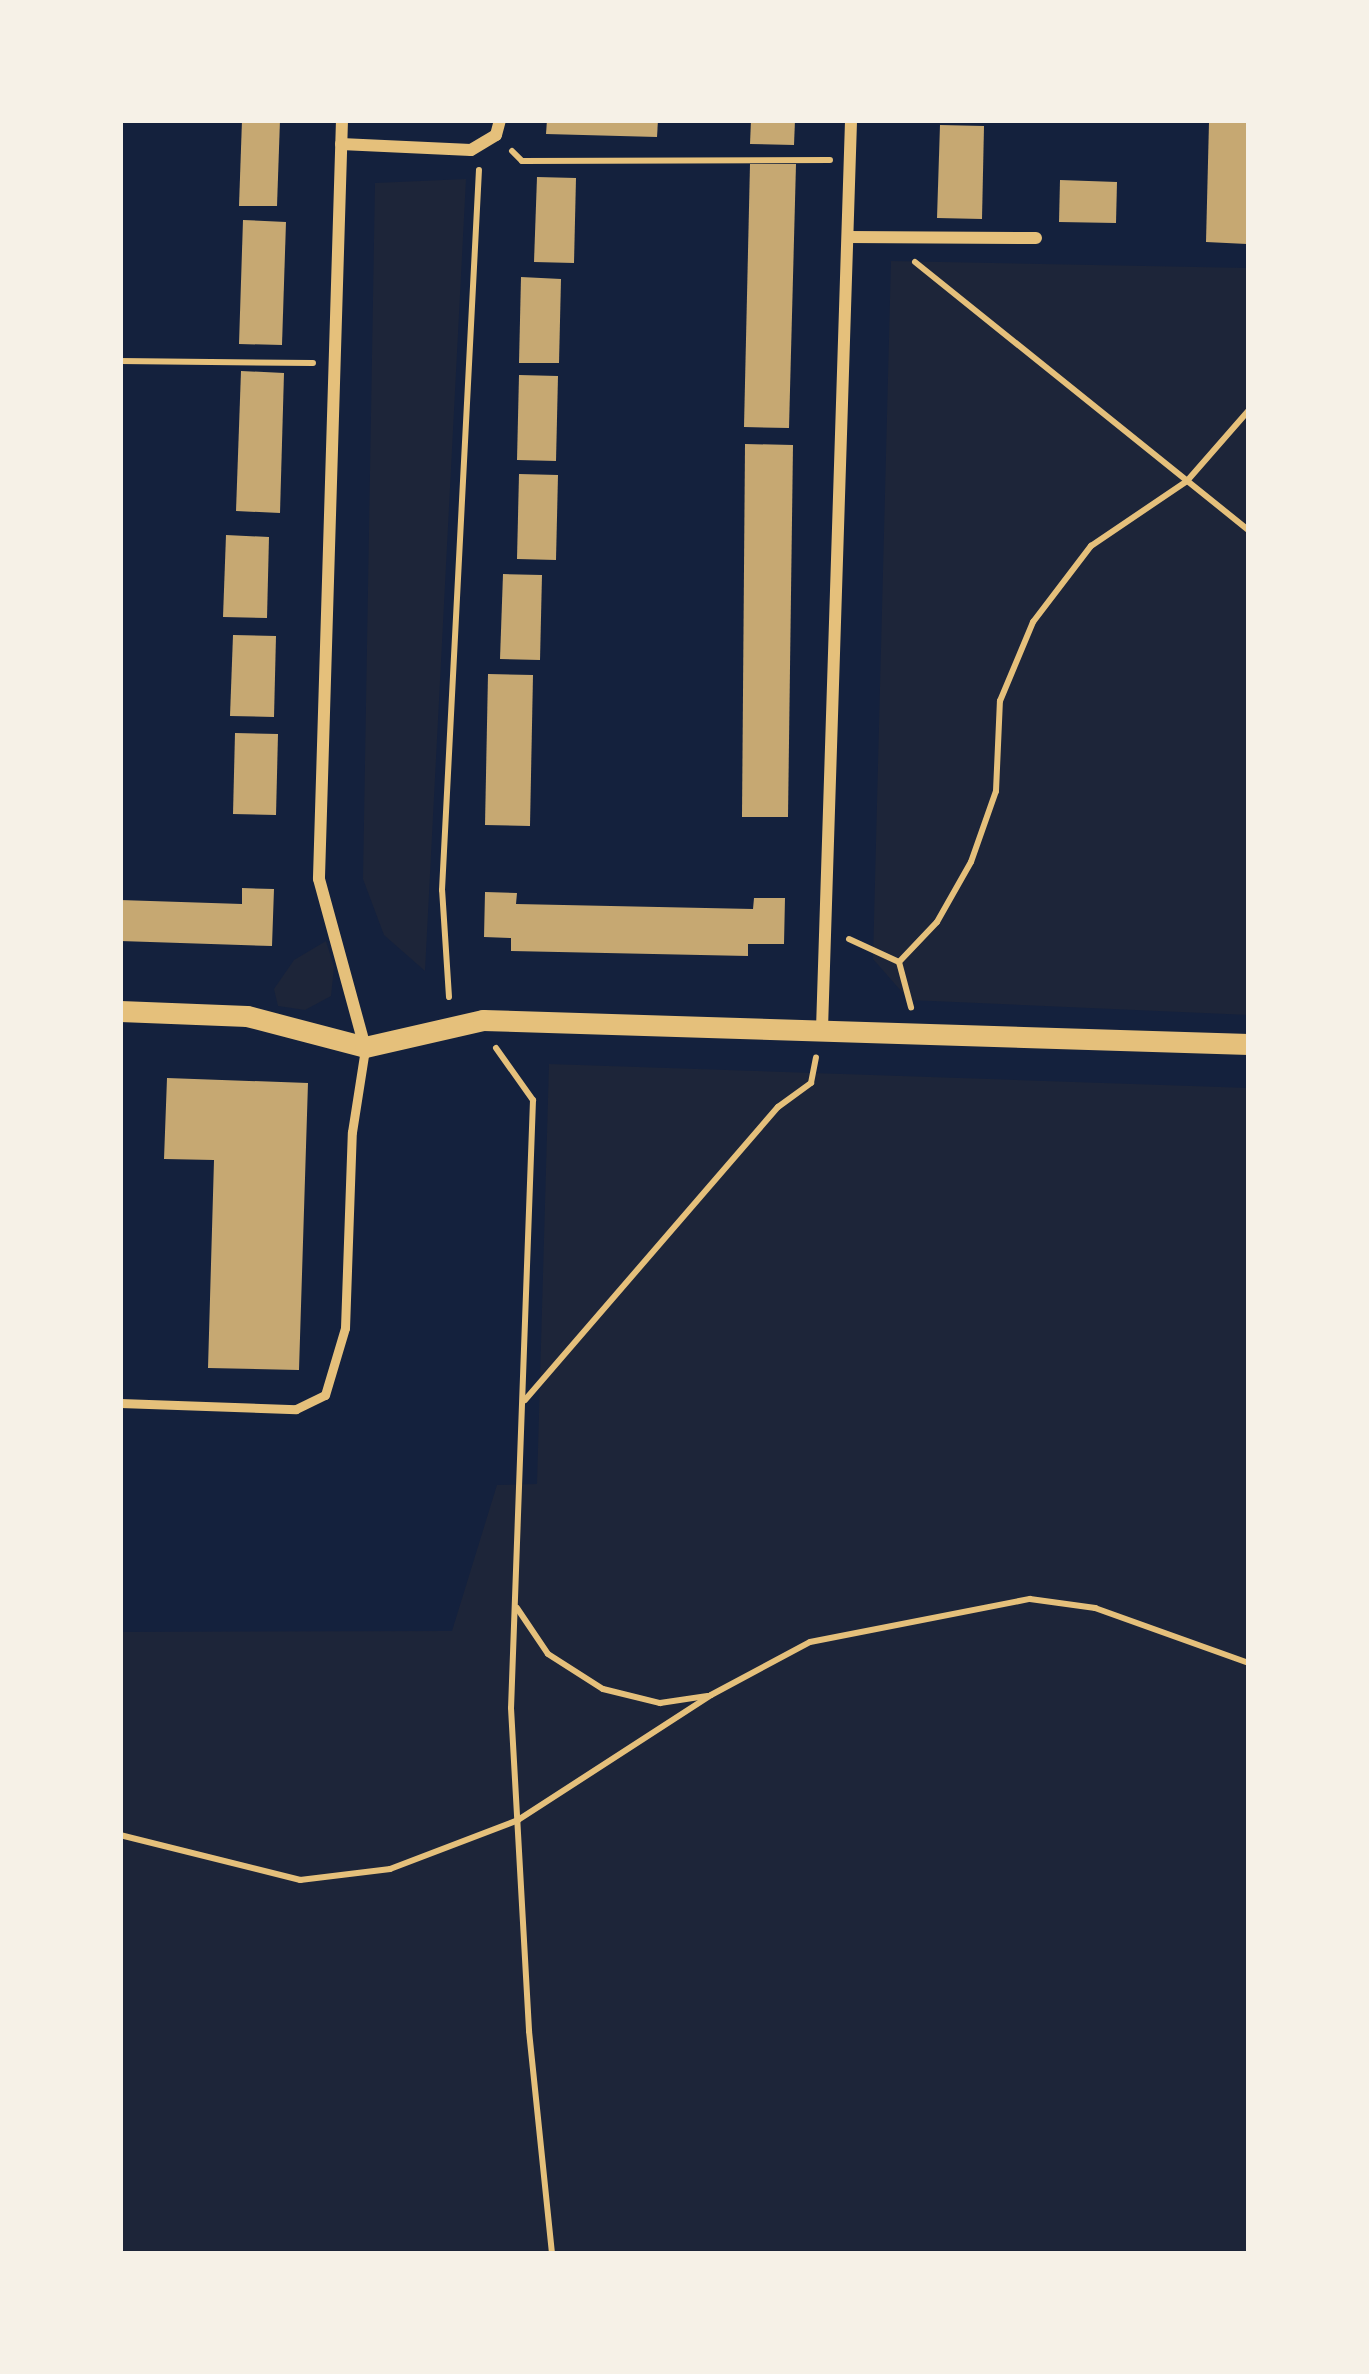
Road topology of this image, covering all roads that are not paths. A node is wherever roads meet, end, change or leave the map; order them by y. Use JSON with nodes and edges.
{"nodes":[{"id":1,"x":342,"y":120,"type":"edge"},
{"id":2,"x":500,"y":120,"type":"edge"},
{"id":3,"x":851,"y":120,"type":"edge"},
{"id":4,"x":341,"y":144,"type":"junction"},
{"id":5,"x":848,"y":237,"type":"junction"},
{"id":6,"x":1036,"y":238,"type":"dead end"},
{"id":7,"x":120,"y":1011,"type":"edge"},
{"id":8,"x":822,"y":1029,"type":"junction"},
{"id":9,"x":1249,"y":1044,"type":"edge"},
{"id":10,"x":365,"y":1047,"type":"junction"},
{"id":11,"x":120,"y":1403,"type":"edge"}],
"edges":[{"from":1,"to":4,"type":"street"},
{"from":2,"to":4,"type":"street"},
{"from":3,"to":5,"type":"street"},
{"from":4,"to":10,"type":"street"},
{"from":5,"to":6,"type":"street"},
{"from":5,"to":8,"type":"street"},
{"from":7,"to":10,"type":"street"},
{"from":8,"to":9,"type":"street"},
{"from":8,"to":10,"type":"street"},
{"from":10,"to":11,"type":"lane"}]}
